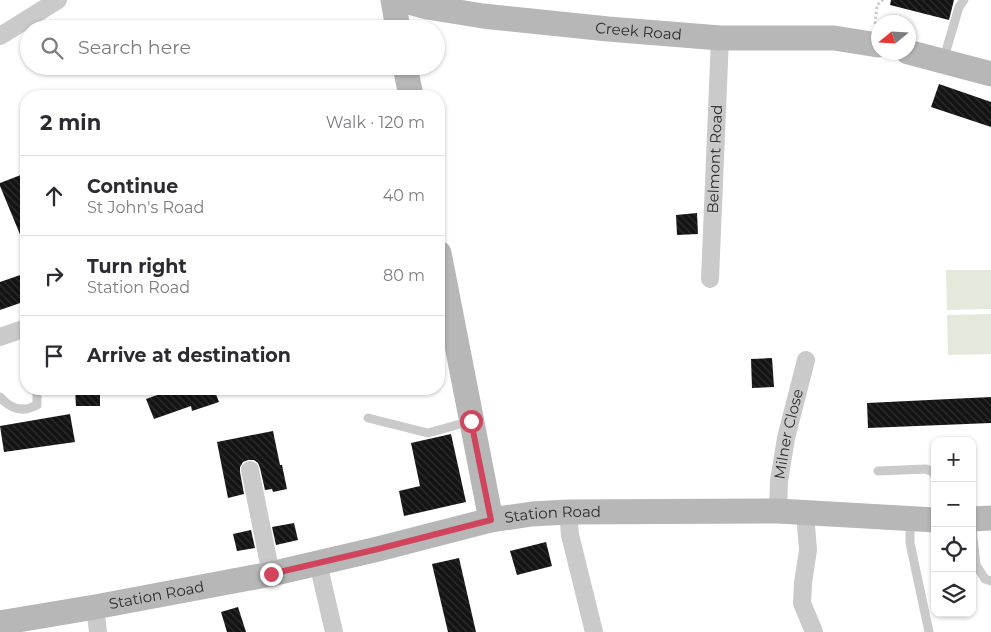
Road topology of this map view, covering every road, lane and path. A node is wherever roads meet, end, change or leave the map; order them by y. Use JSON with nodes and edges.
{"nodes":[{"id":1,"x":58,"y":0,"type":"edge"},
{"id":2,"x":392,"y":0,"type":"edge"},
{"id":3,"x":401,"y":0,"type":"edge"},
{"id":4,"x":964,"y":0,"type":"edge"},
{"id":5,"x":26,"y":20,"type":"edge"},
{"id":6,"x":396,"y":20,"type":"edge"},
{"id":7,"x":20,"y":24,"type":"edge"},
{"id":8,"x":0,"y":36,"type":"edge"},
{"id":9,"x":720,"y":38,"type":"junction"},
{"id":10,"x":871,"y":44,"type":"edge"},
{"id":11,"x":916,"y":54,"type":"edge"},
{"id":12,"x":943,"y":61,"type":"junction"},
{"id":13,"x":991,"y":74,"type":"edge"},
{"id":14,"x":407,"y":75,"type":"edge"},
{"id":15,"x":410,"y":90,"type":"edge"},
{"id":16,"x":710,"y":279,"type":"dead end"},
{"id":17,"x":445,"y":284,"type":"edge"},
{"id":18,"x":20,"y":330,"type":"edge"},
{"id":19,"x":0,"y":337,"type":"edge"},
{"id":20,"x":806,"y":360,"type":"dead end"},
{"id":21,"x":38,"y":395,"type":"edge"},
{"id":22,"x":0,"y":397,"type":"edge"},
{"id":23,"x":368,"y":418,"type":"dead end"},
{"id":24,"x":471,"y":421,"type":"junction"},
{"id":25,"x":250,"y":470,"type":"dead end"},
{"id":26,"x":878,"y":471,"type":"dead end"},
{"id":27,"x":931,"y":471,"type":"edge"},
{"id":28,"x":778,"y":511,"type":"junction"},
{"id":29,"x":568,"y":512,"type":"junction"},
{"id":30,"x":805,"y":513,"type":"junction"},
{"id":31,"x":991,"y":518,"type":"edge"},
{"id":32,"x":976,"y":519,"type":"edge"},
{"id":33,"x":491,"y":520,"type":"junction"},
{"id":34,"x":910,"y":520,"type":"junction"},
{"id":35,"x":931,"y":520,"type":"edge"},
{"id":36,"x":318,"y":562,"type":"junction"},
{"id":37,"x":976,"y":565,"type":"edge"},
{"id":38,"x":271,"y":574,"type":"junction"},
{"id":39,"x":991,"y":581,"type":"edge"},
{"id":40,"x":95,"y":607,"type":"junction"},
{"id":41,"x":0,"y":623,"type":"edge"},
{"id":42,"x":98,"y":632,"type":"edge"},
{"id":43,"x":334,"y":632,"type":"edge"},
{"id":44,"x":594,"y":632,"type":"edge"},
{"id":45,"x":814,"y":632,"type":"edge"},
{"id":46,"x":930,"y":632,"type":"edge"}],
"edges":[{"from":1,"to":5,"type":"street"},
{"from":2,"to":6,"type":"main road"},
{"from":3,"to":9,"type":"main road","name":"Creek Road"},
{"from":4,"to":12,"type":"lane"},
{"from":7,"to":8,"type":"street"},
{"from":9,"to":10,"type":"main road","name":"Creek Road"},
{"from":9,"to":16,"type":"street","name":"Belmont Road"},
{"from":11,"to":12,"type":"main road"},
{"from":12,"to":13,"type":"main road"},
{"from":14,"to":15,"type":"main road"},
{"from":17,"to":24,"type":"main road"},
{"from":18,"to":19,"type":"street"},
{"from":20,"to":28,"type":"street","name":"Milner Close"},
{"from":21,"to":22,"type":"lane"},
{"from":23,"to":24,"type":"lane"},
{"from":24,"to":33,"type":"main road"},
{"from":25,"to":38,"type":"street"},
{"from":26,"to":27,"type":"lane"},
{"from":28,"to":29,"type":"main road","name":"Station Road"},
{"from":28,"to":30,"type":"main road","name":"Station Road"},
{"from":29,"to":33,"type":"main road","name":"Station Road"},
{"from":29,"to":44,"type":"street"},
{"from":30,"to":34,"type":"main road","name":"Station Road"},
{"from":30,"to":45,"type":"street"},
{"from":31,"to":32,"type":"main road"},
{"from":33,"to":36,"type":"main road","name":"Station Road"},
{"from":34,"to":35,"type":"main road","name":"Station Road"},
{"from":34,"to":46,"type":"lane"},
{"from":36,"to":38,"type":"main road","name":"Station Road"},
{"from":36,"to":43,"type":"street"},
{"from":37,"to":39,"type":"lane"},
{"from":38,"to":40,"type":"main road","name":"Station Road"},
{"from":40,"to":41,"type":"main road","name":"Station Road"},
{"from":40,"to":42,"type":"street"}]}
